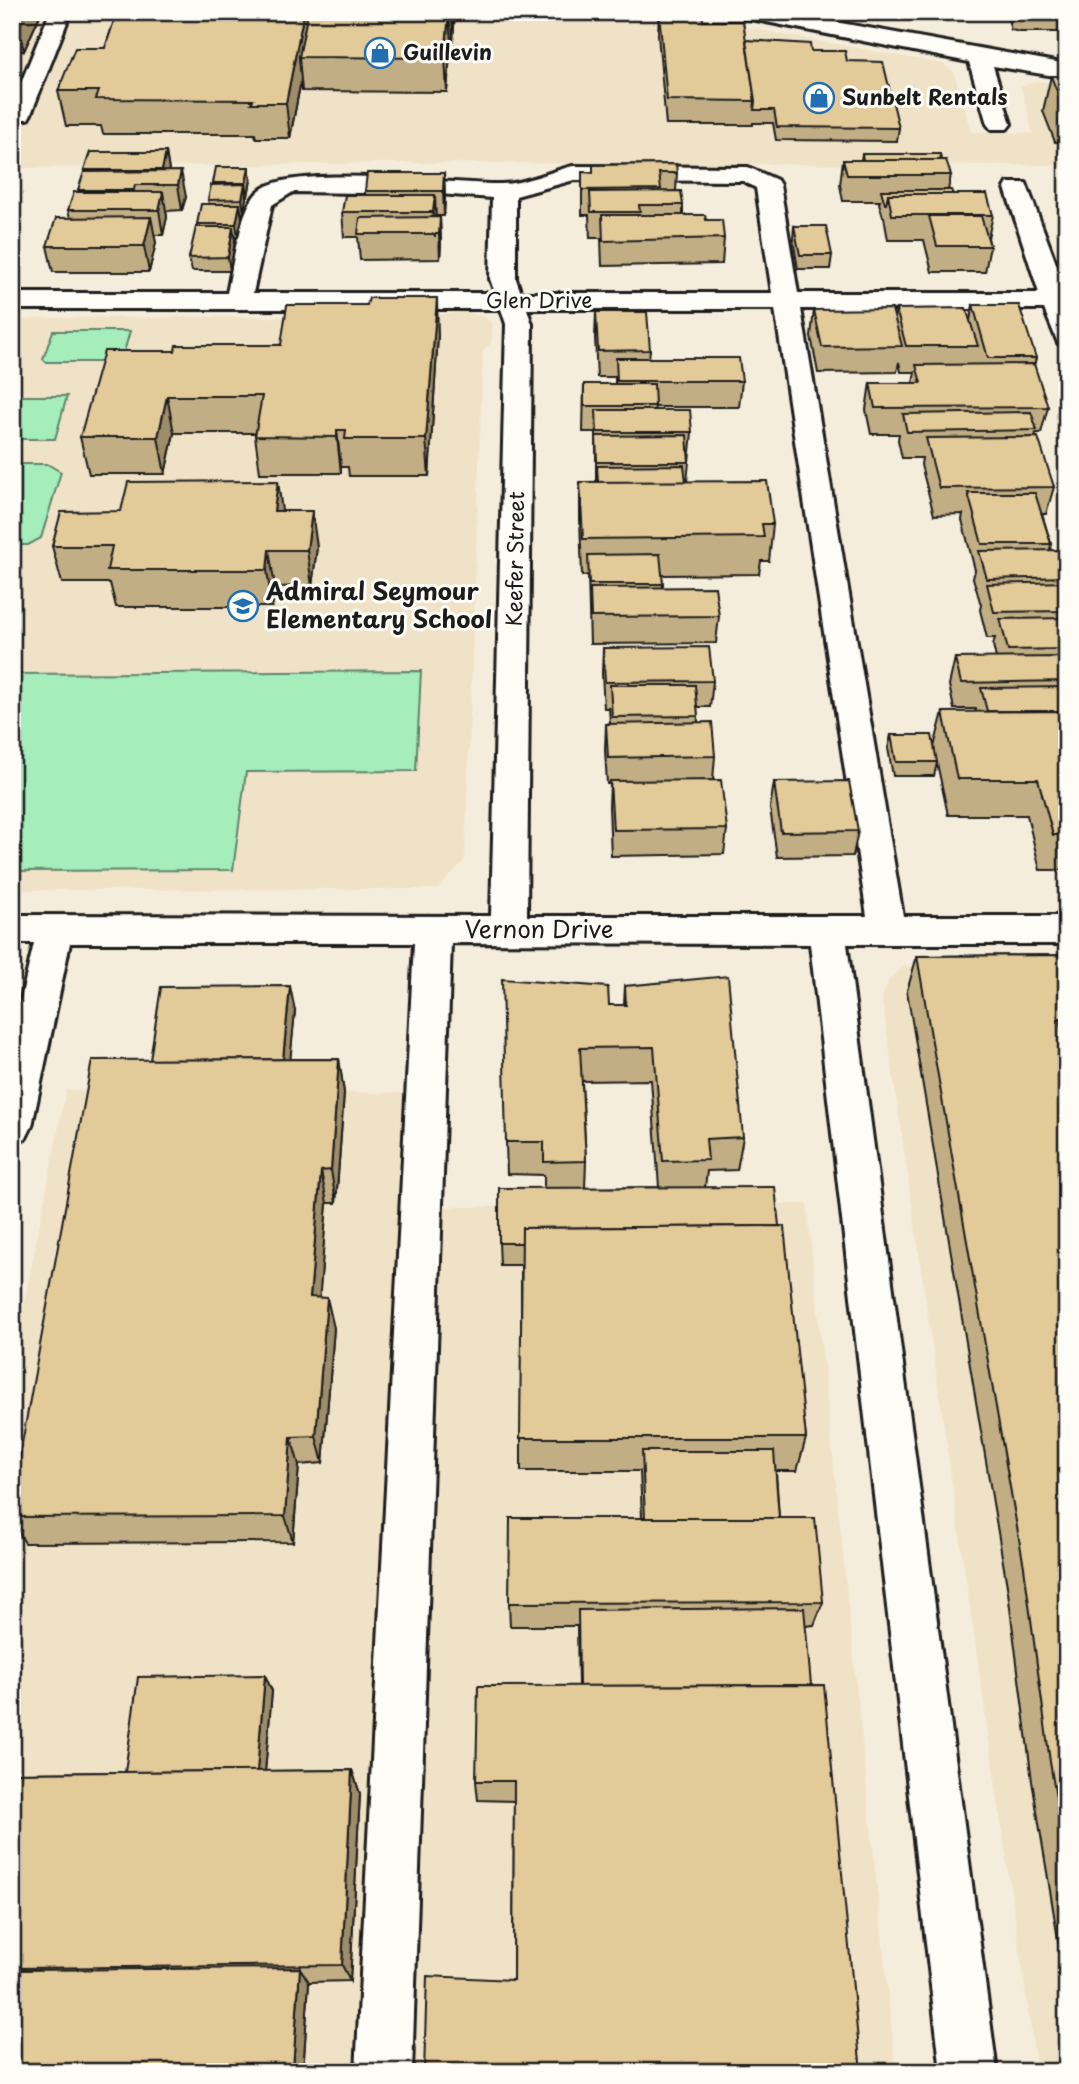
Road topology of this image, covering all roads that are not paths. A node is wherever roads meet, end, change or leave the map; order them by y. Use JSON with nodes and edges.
{"nodes":[{"id":1,"x":61,"y":12,"type":"edge"},
{"id":2,"x":746,"y":12,"type":"edge"},
{"id":3,"x":979,"y":57,"type":"junction"},
{"id":4,"x":1067,"y":71,"type":"edge"},
{"id":5,"x":20,"y":114,"type":"dead end"},
{"id":6,"x":999,"y":124,"type":"dead end"},
{"id":7,"x":1017,"y":188,"type":"dead end"},
{"id":8,"x":504,"y":192,"type":"junction"},
{"id":9,"x":786,"y":300,"type":"junction"},
{"id":10,"x":12,"y":301,"type":"edge"},
{"id":11,"x":238,"y":301,"type":"junction"},
{"id":12,"x":512,"y":301,"type":"junction"},
{"id":13,"x":1061,"y":301,"type":"edge"},
{"id":14,"x":1067,"y":337,"type":"edge"},
{"id":15,"x":12,"y":929,"type":"edge"},
{"id":16,"x":55,"y":929,"type":"junction"},
{"id":17,"x":509,"y":929,"type":"junction"},
{"id":18,"x":433,"y":930,"type":"junction"},
{"id":19,"x":827,"y":930,"type":"junction"},
{"id":20,"x":887,"y":930,"type":"junction"},
{"id":21,"x":1067,"y":930,"type":"edge"},
{"id":22,"x":12,"y":1126,"type":"edge"},
{"id":23,"x":384,"y":2072,"type":"edge"},
{"id":24,"x":969,"y":2072,"type":"edge"}],
"edges":[{"from":1,"to":5,"type":"street"},
{"from":2,"to":3,"type":"street"},
{"from":3,"to":4,"type":"street"},
{"from":3,"to":6,"type":"street"},
{"from":7,"to":13,"type":"street"},
{"from":8,"to":9,"type":"street"},
{"from":8,"to":11,"type":"street"},
{"from":8,"to":12,"type":"street","name":"Keefer Street"},
{"from":9,"to":12,"type":"street","name":"Glen Drive"},
{"from":9,"to":13,"type":"street","name":"Glen Drive"},
{"from":9,"to":20,"type":"street"},
{"from":10,"to":11,"type":"street","name":"Glen Drive"},
{"from":11,"to":12,"type":"street","name":"Glen Drive"},
{"from":12,"to":17,"type":"street","name":"Keefer Street"},
{"from":13,"to":14,"type":"street"},
{"from":15,"to":16,"type":"street","name":"Vernon Drive"},
{"from":16,"to":18,"type":"street","name":"Vernon Drive"},
{"from":16,"to":22,"type":"street"},
{"from":17,"to":18,"type":"street","name":"Vernon Drive"},
{"from":17,"to":19,"type":"street","name":"Vernon Drive"},
{"from":18,"to":23,"type":"street"},
{"from":19,"to":20,"type":"street","name":"Vernon Drive"},
{"from":19,"to":24,"type":"street"},
{"from":20,"to":21,"type":"street","name":"Vernon Drive"}]}
